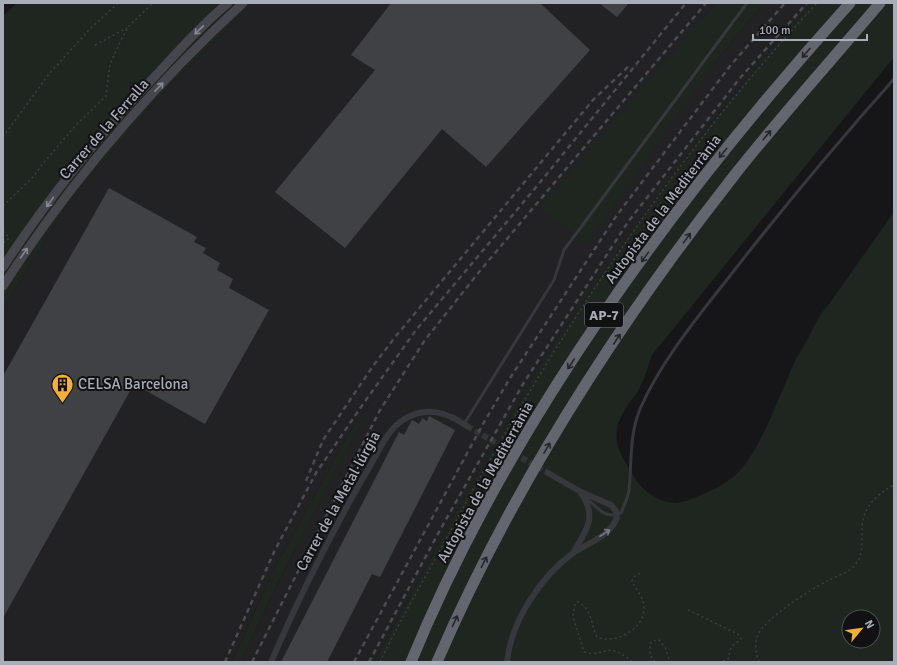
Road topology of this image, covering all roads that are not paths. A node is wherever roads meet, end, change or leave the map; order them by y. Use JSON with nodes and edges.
{"nodes":[{"id":1,"x":228,"y":3,"type":"edge"},
{"id":2,"x":243,"y":3,"type":"edge"},
{"id":3,"x":747,"y":3,"type":"edge"},
{"id":4,"x":850,"y":3,"type":"edge"},
{"id":5,"x":880,"y":3,"type":"edge"},
{"id":6,"x":894,"y":79,"type":"edge"},
{"id":7,"x":3,"y":267,"type":"edge"},
{"id":8,"x":3,"y":286,"type":"edge"},
{"id":9,"x":466,"y":425,"type":"joint"},
{"id":10,"x":548,"y":473,"type":"tunnel mouth"},
{"id":11,"x":581,"y":492,"type":"junction"},
{"id":12,"x":586,"y":499,"type":"junction"},
{"id":13,"x":617,"y":515,"type":"junction"},
{"id":14,"x":572,"y":554,"type":"junction"},
{"id":15,"x":271,"y":662,"type":"edge"},
{"id":16,"x":411,"y":662,"type":"edge"},
{"id":17,"x":437,"y":662,"type":"edge"},
{"id":18,"x":507,"y":662,"type":"edge"}],
"edges":[{"from":1,"to":7,"type":"street","name":"Carrer de la Ferralla","one_way":true},
{"from":8,"to":2,"type":"street","name":"Carrer de la Ferralla","one_way":true},
{"from":3,"to":9,"type":"lane"},
{"from":4,"to":16,"type":"highway","name":"Autopista de la Mediterrània","number":"AP-7","one_way":true},
{"from":17,"to":5,"type":"highway","number":"AP-7","one_way":true},
{"from":6,"to":13,"type":"lane"},
{"from":9,"to":15,"type":"street","name":"Carrer de la Metal·lúrgia"},
{"from":10,"to":11,"type":"street"},
{"from":11,"to":12,"type":"street"},
{"from":11,"to":13,"type":"street"},
{"from":12,"to":13,"type":"lane"},
{"from":12,"to":14,"type":"street"},
{"from":14,"to":13,"type":"street","one_way":true},
{"from":14,"to":18,"type":"street"}]}
